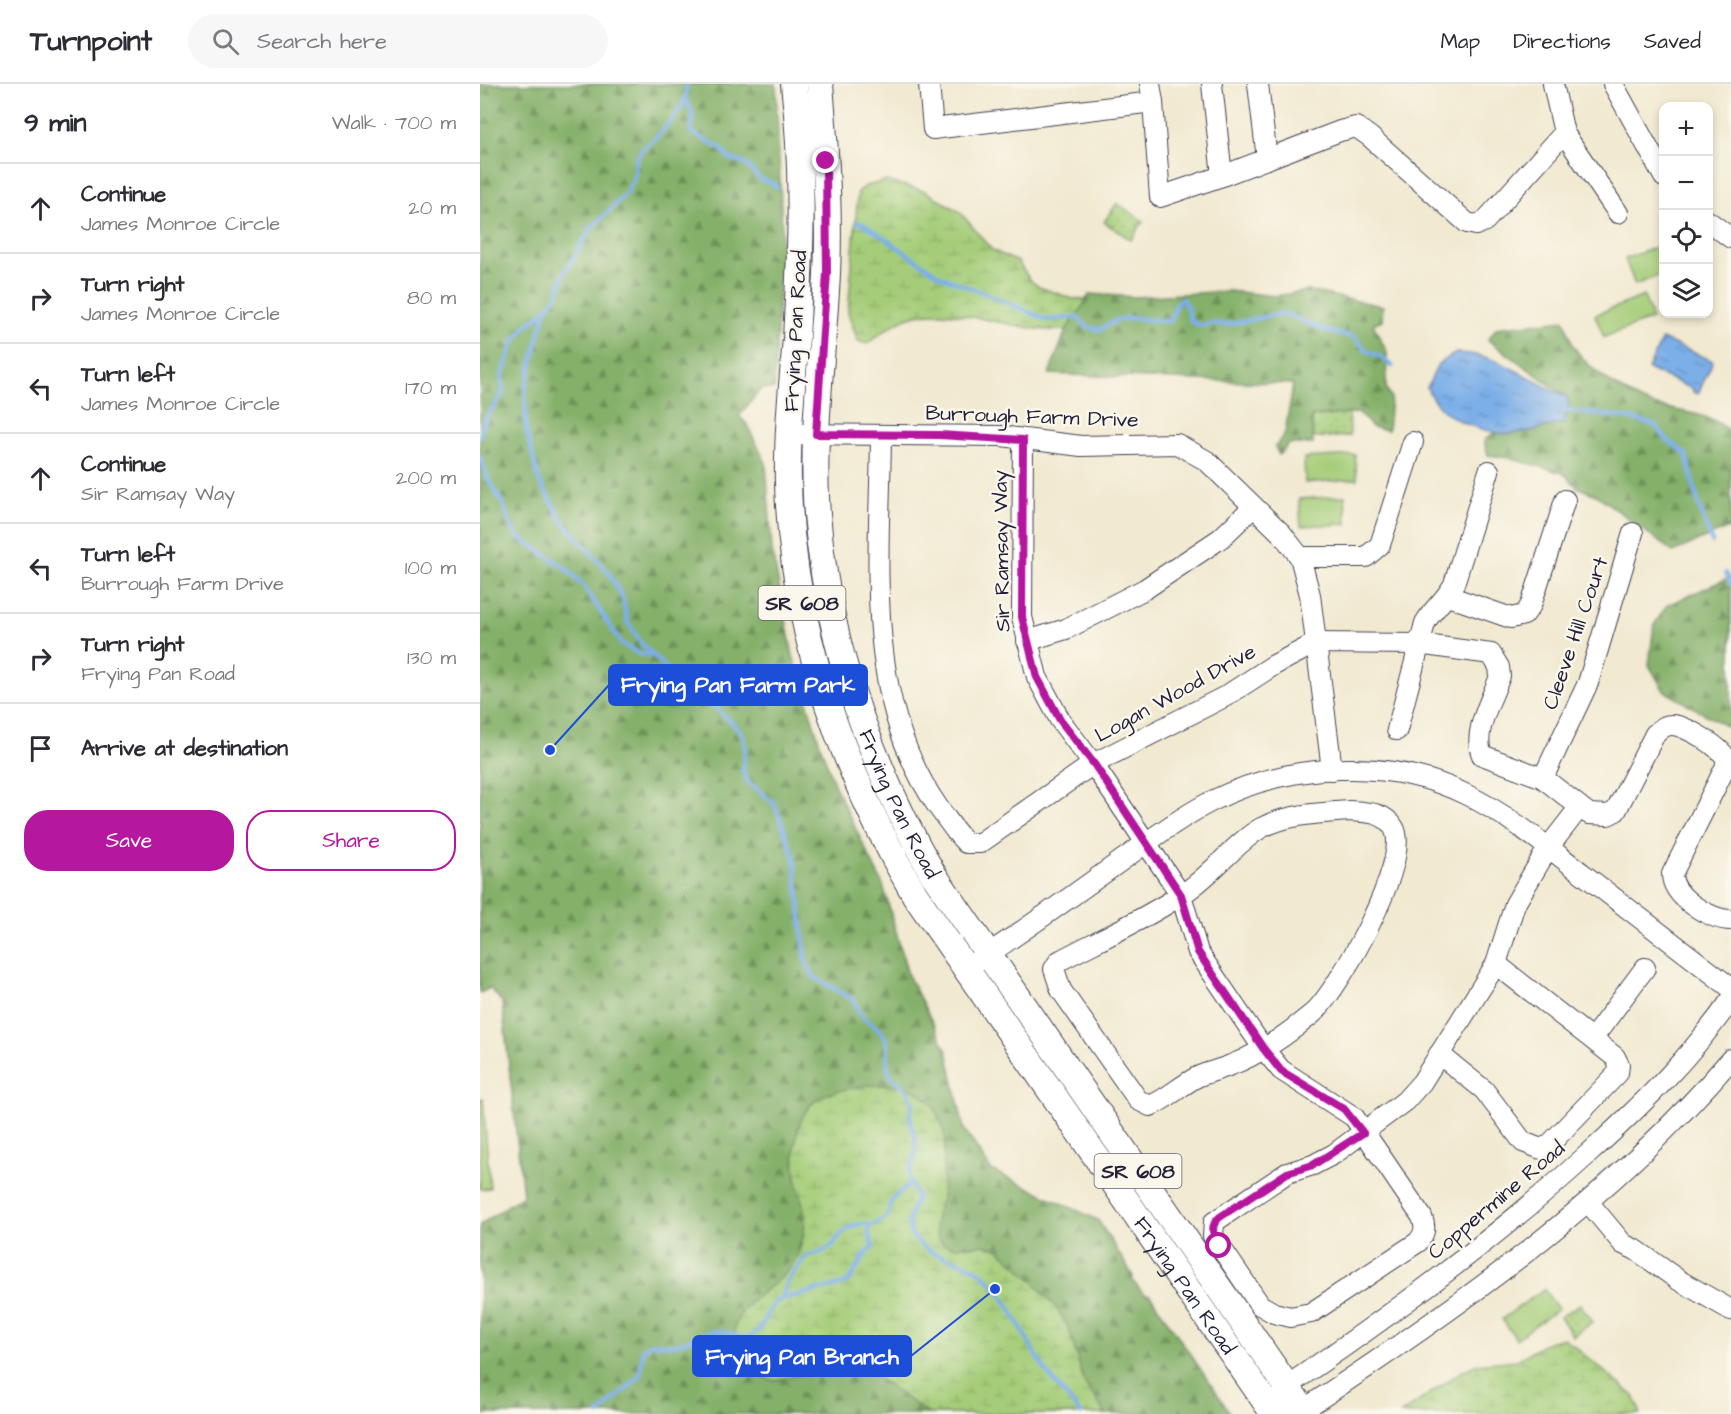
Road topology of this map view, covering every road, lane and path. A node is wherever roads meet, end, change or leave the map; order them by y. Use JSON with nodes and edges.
{"nodes":[{"id":1,"x":794,"y":84,"type":"edge"},
{"id":2,"x":820,"y":84,"type":"edge"},
{"id":3,"x":929,"y":84,"type":"edge"},
{"id":4,"x":1212,"y":84,"type":"edge"},
{"id":5,"x":1258,"y":84,"type":"edge"},
{"id":6,"x":1553,"y":84,"type":"edge"},
{"id":7,"x":1613,"y":84,"type":"edge"},
{"id":8,"x":1151,"y":93,"type":"edge"},
{"id":9,"x":1564,"y":134,"type":"junction"},
{"id":10,"x":1268,"y":159,"type":"junction"},
{"id":11,"x":1659,"y":168,"type":"edge"},
{"id":12,"x":1222,"y":176,"type":"junction"},
{"id":13,"x":1618,"y":213,"type":"dead end"},
{"id":14,"x":1713,"y":225,"type":"edge"},
{"id":15,"x":1731,"y":238,"type":"edge"},
{"id":16,"x":789,"y":434,"type":"junction"},
{"id":17,"x":816,"y":434,"type":"junction"},
{"id":18,"x":881,"y":435,"type":"junction"},
{"id":19,"x":1023,"y":440,"type":"junction"},
{"id":20,"x":1413,"y":442,"type":"dead end"},
{"id":21,"x":1489,"y":471,"type":"dead end"},
{"id":22,"x":1565,"y":500,"type":"dead end"},
{"id":23,"x":1252,"y":507,"type":"junction"},
{"id":24,"x":1633,"y":533,"type":"dead end"},
{"id":25,"x":1300,"y":556,"type":"junction"},
{"id":26,"x":1448,"y":596,"type":"junction"},
{"id":27,"x":1027,"y":641,"type":"junction"},
{"id":28,"x":1316,"y":643,"type":"junction"},
{"id":29,"x":1418,"y":644,"type":"junction"},
{"id":30,"x":1397,"y":730,"type":"dead end"},
{"id":31,"x":1094,"y":764,"type":"junction"},
{"id":32,"x":1332,"y":770,"type":"junction"},
{"id":33,"x":1543,"y":778,"type":"junction"},
{"id":34,"x":1579,"y":808,"type":"junction"},
{"id":35,"x":1147,"y":843,"type":"junction"},
{"id":36,"x":1548,"y":848,"type":"junction"},
{"id":37,"x":1181,"y":895,"type":"junction"},
{"id":38,"x":1731,"y":920,"type":"edge"},
{"id":39,"x":988,"y":955,"type":"junction"},
{"id":40,"x":1496,"y":964,"type":"junction"},
{"id":41,"x":1645,"y":968,"type":"dead end"},
{"id":42,"x":965,"y":970,"type":"junction"},
{"id":43,"x":1731,"y":988,"type":"edge"},
{"id":44,"x":1731,"y":1000,"type":"edge"},
{"id":45,"x":1593,"y":1038,"type":"junction"},
{"id":46,"x":1263,"y":1048,"type":"junction"},
{"id":47,"x":1440,"y":1054,"type":"junction"},
{"id":48,"x":1731,"y":1059,"type":"edge"},
{"id":49,"x":1363,"y":1133,"type":"junction"},
{"id":50,"x":1589,"y":1203,"type":"junction"},
{"id":51,"x":1731,"y":1310,"type":"edge"},
{"id":52,"x":1287,"y":1386,"type":"junction"},
{"id":53,"x":1305,"y":1412,"type":"edge"},
{"id":54,"x":1274,"y":1414,"type":"edge"}],
"edges":[{"from":1,"to":16,"type":"main road","name":"Frying Pan Road","number":"SR 608"},
{"from":2,"to":17,"type":"main road","name":"Frying Pan Road","number":"SR 608"},
{"from":3,"to":8,"type":"street"},
{"from":4,"to":12,"type":"street"},
{"from":5,"to":10,"type":"street"},
{"from":6,"to":9,"type":"street"},
{"from":7,"to":11,"type":"street"},
{"from":8,"to":12,"type":"street"},
{"from":9,"to":10,"type":"street"},
{"from":9,"to":13,"type":"street"},
{"from":10,"to":12,"type":"street"},
{"from":14,"to":15,"type":"street"},
{"from":16,"to":17,"type":"street","name":"Burrough Farm Drive"},
{"from":16,"to":42,"type":"main road","name":"Frying Pan Road","number":"SR 608"},
{"from":17,"to":18,"type":"street","name":"Burrough Farm Drive"},
{"from":17,"to":39,"type":"main road","name":"Frying Pan Road","number":"SR 608"},
{"from":18,"to":19,"type":"street","name":"Burrough Farm Drive"},
{"from":18,"to":31,"type":"street","name":"Logan Wood Drive"},
{"from":19,"to":23,"type":"street","name":"Burrough Farm Drive"},
{"from":19,"to":27,"type":"street","name":"Sir Ramsay Way"},
{"from":20,"to":25,"type":"street"},
{"from":21,"to":26,"type":"street"},
{"from":22,"to":26,"type":"street"},
{"from":23,"to":25,"type":"street","name":"Burrough Farm Drive"},
{"from":23,"to":27,"type":"street"},
{"from":24,"to":33,"type":"street","name":"Cleeve Hill Court"},
{"from":25,"to":28,"type":"street","name":"Burrough Farm Drive"},
{"from":26,"to":29,"type":"street"},
{"from":27,"to":31,"type":"street","name":"Sir Ramsay Way"},
{"from":28,"to":29,"type":"street","name":"Logan Wood Drive"},
{"from":28,"to":31,"type":"street","name":"Logan Wood Drive"},
{"from":28,"to":32,"type":"street","name":"Burrough Farm Drive"},
{"from":29,"to":30,"type":"street"},
{"from":29,"to":33,"type":"street","name":"Logan Wood Drive"},
{"from":31,"to":35,"type":"street","name":"Sir Ramsay Way"},
{"from":32,"to":35,"type":"street"},
{"from":32,"to":36,"type":"street"},
{"from":33,"to":34,"type":"street","name":"Logan Wood Drive"},
{"from":34,"to":36,"type":"street"},
{"from":34,"to":38,"type":"street","name":"Logan Wood Drive"},
{"from":35,"to":37,"type":"street","name":"Sir Ramsay Way"},
{"from":35,"to":39,"type":"street"},
{"from":36,"to":40,"type":"street"},
{"from":36,"to":43,"type":"street"},
{"from":37,"to":46,"type":"street","name":"Sir Ramsay Way"},
{"from":37,"to":46,"type":"street"},
{"from":37,"to":46,"type":"street"},
{"from":39,"to":42,"type":"street"},
{"from":39,"to":52,"type":"main road","name":"Frying Pan Road","number":"SR 608"},
{"from":40,"to":45,"type":"street"},
{"from":40,"to":47,"type":"street"},
{"from":41,"to":45,"type":"street"},
{"from":42,"to":54,"type":"main road","name":"Frying Pan Road","number":"SR 608"},
{"from":44,"to":52,"type":"street","name":"Coppermine Road"},
{"from":45,"to":47,"type":"street"},
{"from":46,"to":49,"type":"street","name":"Sir Ramsay Way"},
{"from":47,"to":49,"type":"street"},
{"from":48,"to":50,"type":"street"},
{"from":49,"to":49,"type":"street","name":"Sir Ramsay Way"},
{"from":50,"to":51,"type":"street"},
{"from":50,"to":53,"type":"street"},
{"from":52,"to":53,"type":"main road","name":"Frying Pan Road","number":"SR 608"},
{"from":52,"to":54,"type":"street","name":"Coppermine Road"},
{"from":53,"to":54,"type":"street"}]}
